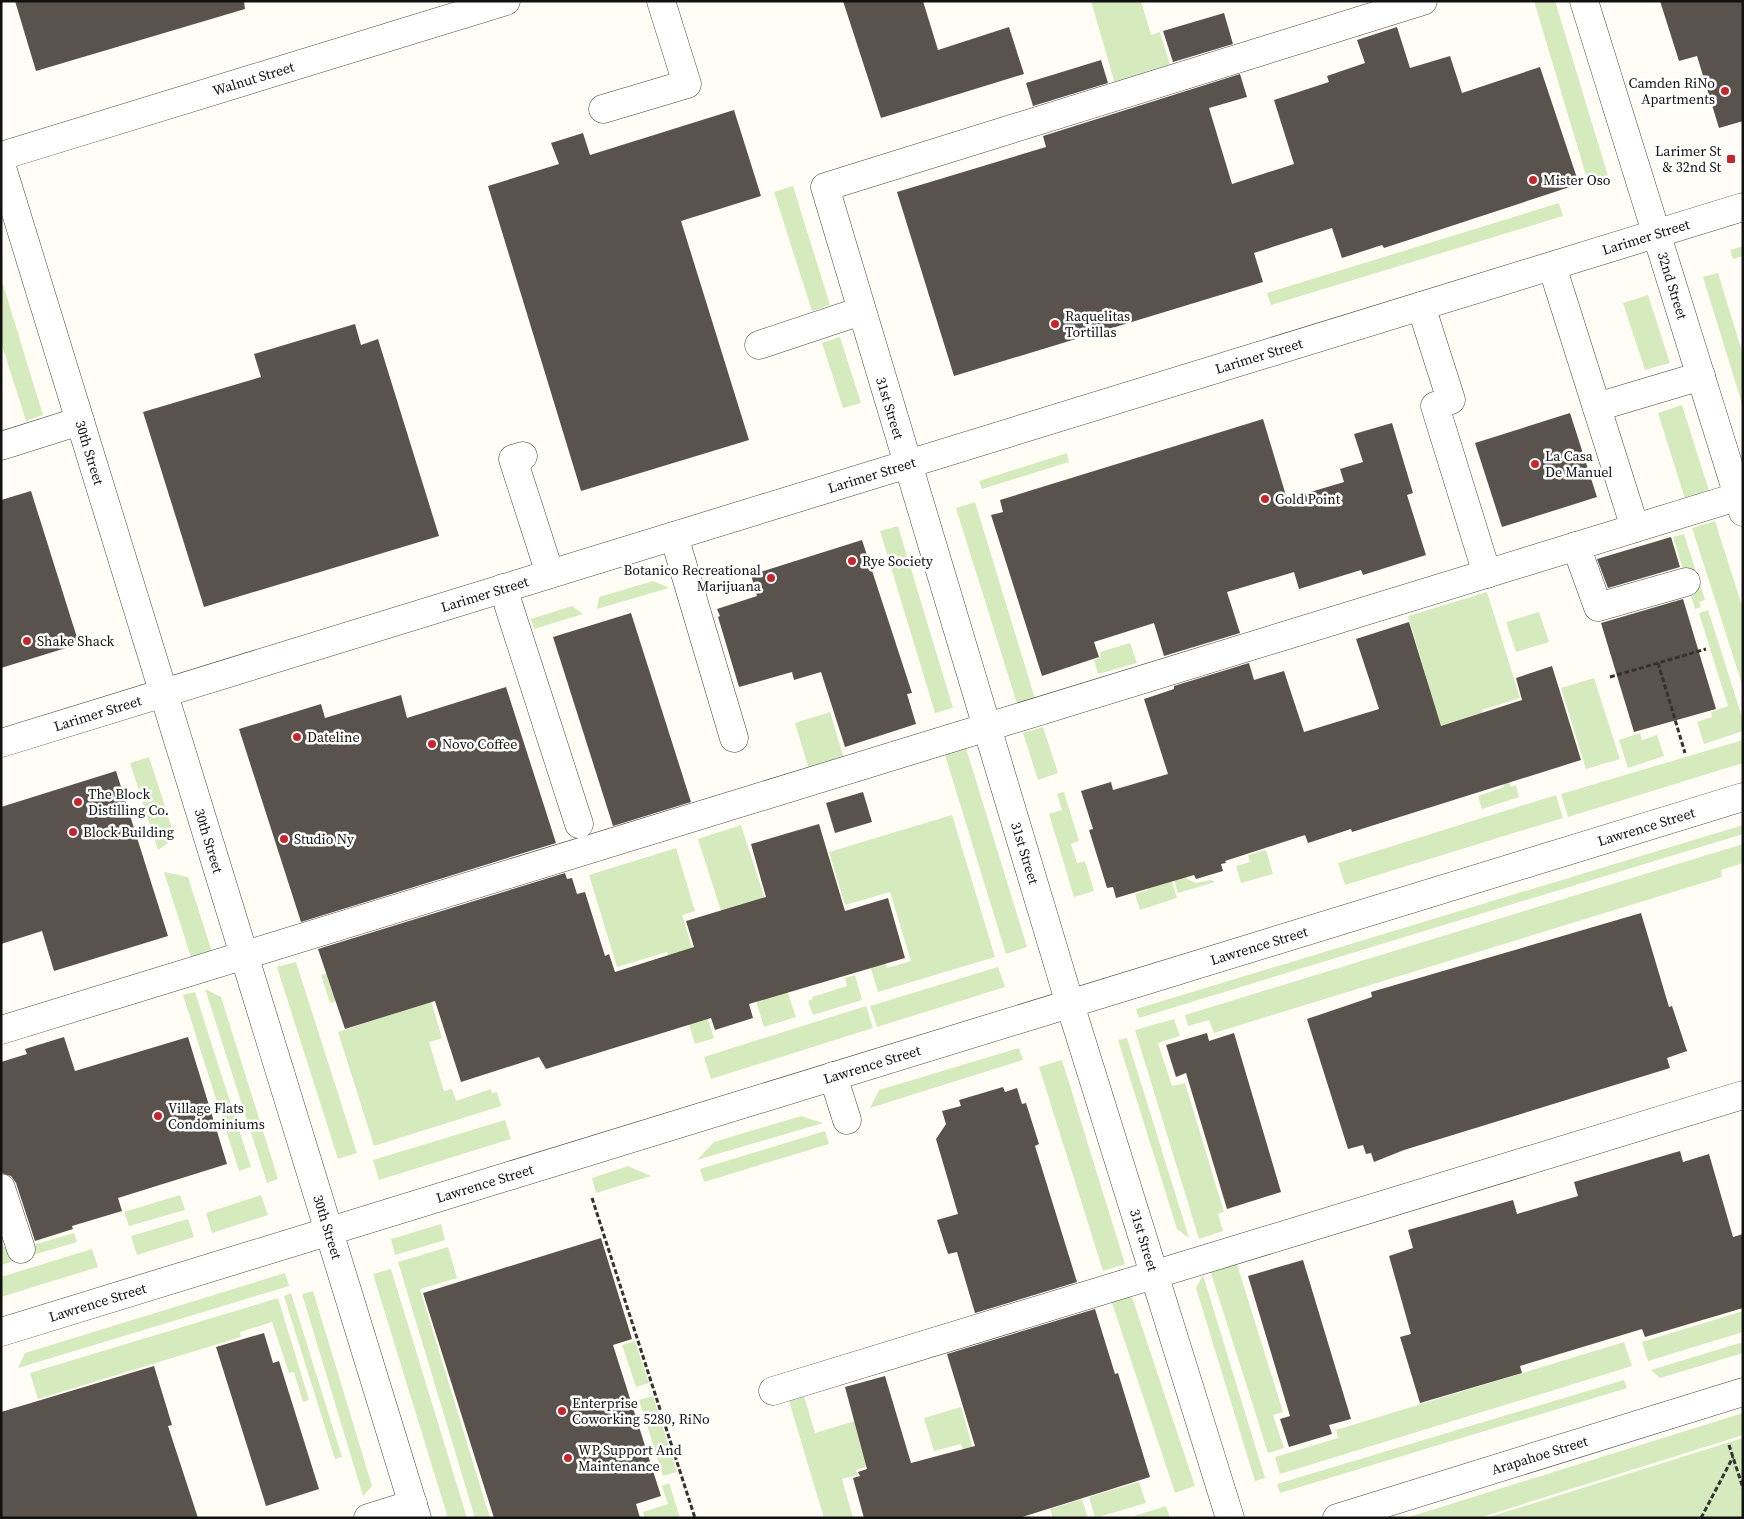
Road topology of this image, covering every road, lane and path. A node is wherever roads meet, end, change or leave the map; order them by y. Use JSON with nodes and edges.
{"nodes":[{"id":1,"x":506,"y":1,"type":"edge"},
{"id":2,"x":661,"y":1,"type":"edge"},
{"id":3,"x":1423,"y":1,"type":"edge"},
{"id":4,"x":1584,"y":1,"type":"edge"},
{"id":5,"x":603,"y":109,"type":"dead end"},
{"id":6,"x":1,"y":156,"type":"edge"},
{"id":7,"x":1,"y":164,"type":"edge"},
{"id":8,"x":1743,"y":207,"type":"edge"},
{"id":9,"x":1657,"y":234,"type":"junction"},
{"id":10,"x":1552,"y":266,"type":"junction"},
{"id":11,"x":1421,"y":306,"type":"junction"},
{"id":12,"x":861,"y":311,"type":"junction"},
{"id":13,"x":758,"y":345,"type":"dead end"},
{"id":14,"x":1701,"y":376,"type":"junction"},
{"id":15,"x":1597,"y":407,"type":"junction"},
{"id":16,"x":80,"y":421,"type":"junction"},
{"id":17,"x":1,"y":446,"type":"edge"},
{"id":18,"x":523,"y":456,"type":"dead end"},
{"id":19,"x":907,"y":464,"type":"junction"},
{"id":20,"x":1741,"y":501,"type":"edge"},
{"id":21,"x":1635,"y":528,"type":"junction"},
{"id":22,"x":674,"y":536,"type":"junction"},
{"id":23,"x":1576,"y":546,"type":"junction"},
{"id":24,"x":550,"y":574,"type":"junction"},
{"id":25,"x":1487,"y":574,"type":"junction"},
{"id":26,"x":1686,"y":582,"type":"dead end"},
{"id":27,"x":504,"y":588,"type":"junction"},
{"id":28,"x":1706,"y":649,"type":"dead end"},
{"id":29,"x":1658,"y":663,"type":"junction"},
{"id":30,"x":1610,"y":677,"type":"dead end"},
{"id":31,"x":164,"y":693,"type":"junction"},
{"id":32,"x":987,"y":727,"type":"junction"},
{"id":33,"x":734,"y":738,"type":"dead end"},
{"id":34,"x":1,"y":743,"type":"edge"},
{"id":35,"x":1685,"y":753,"type":"dead end"},
{"id":36,"x":1743,"y":797,"type":"edge"},
{"id":37,"x":579,"y":824,"type":"dead end"},
{"id":38,"x":244,"y":956,"type":"junction"},
{"id":39,"x":1070,"y":1004,"type":"junction"},
{"id":40,"x":1,"y":1030,"type":"edge"},
{"id":41,"x":833,"y":1076,"type":"junction"},
{"id":42,"x":1743,"y":1095,"type":"edge"},
{"id":43,"x":847,"y":1120,"type":"dead end"},
{"id":44,"x":1,"y":1188,"type":"edge"},
{"id":45,"x":592,"y":1198,"type":"dead end"},
{"id":46,"x":329,"y":1231,"type":"junction"},
{"id":47,"x":21,"y":1249,"type":"dead end"},
{"id":48,"x":1155,"y":1275,"type":"junction"},
{"id":49,"x":1,"y":1332,"type":"edge"},
{"id":50,"x":773,"y":1391,"type":"dead end"},
{"id":51,"x":1743,"y":1392,"type":"edge"},
{"id":52,"x":1729,"y":1445,"type":"dead end"},
{"id":53,"x":1733,"y":1457,"type":"junction"},
{"id":54,"x":1743,"y":1488,"type":"edge"},
{"id":55,"x":415,"y":1511,"type":"edge"},
{"id":56,"x":368,"y":1518,"type":"edge"},
{"id":57,"x":695,"y":1518,"type":"edge"},
{"id":58,"x":1230,"y":1518,"type":"edge"},
{"id":59,"x":1336,"y":1518,"type":"edge"},
{"id":60,"x":1701,"y":1518,"type":"edge"}],
"edges":[{"from":1,"to":6,"type":"street","name":"Walnut Street"},
{"from":2,"to":5,"type":"street"},
{"from":3,"to":12,"type":"street","name":"31st Street"},
{"from":4,"to":9,"type":"street","name":"32nd Street"},
{"from":7,"to":16,"type":"street","name":"30th Street"},
{"from":8,"to":9,"type":"street","name":"Larimer Street"},
{"from":9,"to":10,"type":"street","name":"Larimer Street"},
{"from":9,"to":14,"type":"street","name":"32nd Street"},
{"from":10,"to":11,"type":"street","name":"Larimer Street"},
{"from":10,"to":15,"type":"street"},
{"from":11,"to":19,"type":"street","name":"Larimer Street"},
{"from":11,"to":25,"type":"street"},
{"from":12,"to":13,"type":"street"},
{"from":12,"to":19,"type":"street","name":"31st Street"},
{"from":14,"to":15,"type":"street"},
{"from":14,"to":20,"type":"street","name":"32nd Street"},
{"from":15,"to":21,"type":"street"},
{"from":16,"to":17,"type":"street"},
{"from":16,"to":31,"type":"street","name":"30th Street"},
{"from":18,"to":24,"type":"street"},
{"from":19,"to":22,"type":"street","name":"Larimer Street"},
{"from":19,"to":32,"type":"street","name":"31st Street"},
{"from":20,"to":21,"type":"street"},
{"from":21,"to":23,"type":"street"},
{"from":22,"to":24,"type":"street","name":"Larimer Street"},
{"from":22,"to":33,"type":"street"},
{"from":23,"to":25,"type":"street"},
{"from":23,"to":26,"type":"street"},
{"from":24,"to":27,"type":"street","name":"Larimer Street"},
{"from":25,"to":32,"type":"street"},
{"from":27,"to":31,"type":"street","name":"Larimer Street"},
{"from":27,"to":37,"type":"street"},
{"from":28,"to":29,"type":"path"},
{"from":29,"to":30,"type":"path"},
{"from":29,"to":35,"type":"path"},
{"from":31,"to":34,"type":"street","name":"Larimer Street"},
{"from":31,"to":38,"type":"street","name":"30th Street"},
{"from":32,"to":38,"type":"street"},
{"from":32,"to":39,"type":"street","name":"31st Street"},
{"from":36,"to":39,"type":"street","name":"Lawrence Street"},
{"from":38,"to":40,"type":"street"},
{"from":38,"to":46,"type":"street","name":"30th Street"},
{"from":39,"to":41,"type":"street","name":"Lawrence Street"},
{"from":39,"to":48,"type":"street","name":"31st Street"},
{"from":41,"to":43,"type":"street"},
{"from":41,"to":46,"type":"street","name":"Lawrence Street"},
{"from":42,"to":48,"type":"street"},
{"from":44,"to":47,"type":"street"},
{"from":45,"to":57,"type":"path"},
{"from":46,"to":49,"type":"street","name":"Lawrence Street"},
{"from":46,"to":55,"type":"street","name":"30th Street"},
{"from":48,"to":50,"type":"street"},
{"from":48,"to":58,"type":"street","name":"31st Street"},
{"from":51,"to":59,"type":"street","name":"Arapahoe Street"},
{"from":52,"to":53,"type":"path"},
{"from":53,"to":54,"type":"path"},
{"from":53,"to":60,"type":"path"},
{"from":55,"to":56,"type":"street"}]}
